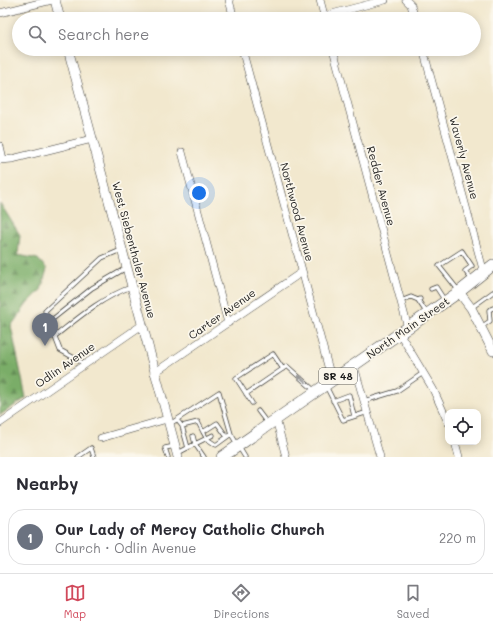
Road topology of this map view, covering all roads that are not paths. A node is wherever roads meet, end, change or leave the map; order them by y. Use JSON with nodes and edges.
{"nodes":[{"id":1,"x":52,"y":0,"type":"edge"},
{"id":2,"x":55,"y":0,"type":"edge"},
{"id":3,"x":229,"y":0,"type":"edge"},
{"id":4,"x":320,"y":0,"type":"edge"},
{"id":5,"x":386,"y":0,"type":"edge"},
{"id":6,"x":406,"y":0,"type":"edge"},
{"id":7,"x":58,"y":12,"type":"edge"},
{"id":8,"x":232,"y":12,"type":"edge"},
{"id":9,"x":323,"y":12,"type":"edge"},
{"id":10,"x":345,"y":12,"type":"edge"},
{"id":11,"x":413,"y":12,"type":"edge"},
{"id":12,"x":0,"y":13,"type":"edge"},
{"id":13,"x":70,"y":56,"type":"edge"},
{"id":14,"x":244,"y":56,"type":"edge"},
{"id":15,"x":335,"y":56,"type":"edge"},
{"id":16,"x":425,"y":56,"type":"edge"},
{"id":17,"x":92,"y":138,"type":"junction"},
{"id":18,"x":0,"y":146,"type":"edge"},
{"id":19,"x":182,"y":152,"type":"dead end"},
{"id":20,"x":1,"y":159,"type":"edge"},
{"id":21,"x":122,"y":250,"type":"junction"},
{"id":22,"x":126,"y":268,"type":"junction"},
{"id":23,"x":490,"y":270,"type":"edge"},
{"id":24,"x":302,"y":272,"type":"junction"},
{"id":25,"x":473,"y":282,"type":"junction"},
{"id":26,"x":132,"y":287,"type":"junction"},
{"id":27,"x":432,"y":290,"type":"dead end"},
{"id":28,"x":459,"y":292,"type":"junction"},
{"id":29,"x":493,"y":292,"type":"edge"},
{"id":30,"x":401,"y":300,"type":"junction"},
{"id":31,"x":446,"y":302,"type":"junction"},
{"id":32,"x":471,"y":308,"type":"junction"},
{"id":33,"x":493,"y":308,"type":"edge"},
{"id":34,"x":428,"y":314,"type":"junction"},
{"id":35,"x":49,"y":322,"type":"junction"},
{"id":36,"x":228,"y":323,"type":"junction"},
{"id":37,"x":142,"y":325,"type":"junction"},
{"id":38,"x":481,"y":327,"type":"junction"},
{"id":39,"x":404,"y":331,"type":"junction"},
{"id":40,"x":54,"y":337,"type":"junction"},
{"id":41,"x":493,"y":351,"type":"edge"},
{"id":42,"x":85,"y":364,"type":"junction"},
{"id":43,"x":354,"y":366,"type":"junction"},
{"id":44,"x":283,"y":369,"type":"junction"},
{"id":45,"x":424,"y":372,"type":"junction"},
{"id":46,"x":154,"y":373,"type":"junction"},
{"id":47,"x":329,"y":383,"type":"junction"},
{"id":48,"x":316,"y":392,"type":"junction"},
{"id":49,"x":246,"y":394,"type":"junction"},
{"id":50,"x":334,"y":400,"type":"junction"},
{"id":51,"x":364,"y":401,"type":"junction"},
{"id":52,"x":252,"y":403,"type":"dead end"},
{"id":53,"x":258,"y":411,"type":"dead end"},
{"id":54,"x":368,"y":412,"type":"junction"},
{"id":55,"x":354,"y":416,"type":"junction"},
{"id":56,"x":445,"y":416,"type":"edge"},
{"id":57,"x":171,"y":421,"type":"junction"},
{"id":58,"x":272,"y":422,"type":"junction"},
{"id":59,"x":0,"y":423,"type":"edge"},
{"id":60,"x":182,"y":426,"type":"junction"},
{"id":61,"x":203,"y":432,"type":"junction"},
{"id":62,"x":232,"y":434,"type":"junction"},
{"id":63,"x":194,"y":436,"type":"dead end"},
{"id":64,"x":212,"y":436,"type":"dead end"},
{"id":65,"x":227,"y":437,"type":"junction"},
{"id":66,"x":101,"y":438,"type":"dead end"},
{"id":67,"x":207,"y":439,"type":"junction"},
{"id":68,"x":195,"y":444,"type":"junction"},
{"id":69,"x":456,"y":445,"type":"edge"},
{"id":70,"x":238,"y":446,"type":"junction"},
{"id":71,"x":188,"y":448,"type":"junction"},
{"id":72,"x":177,"y":452,"type":"edge"},
{"id":73,"x":78,"y":457,"type":"edge"},
{"id":74,"x":94,"y":457,"type":"edge"},
{"id":75,"x":168,"y":457,"type":"edge"},
{"id":76,"x":204,"y":457,"type":"edge"},
{"id":77,"x":222,"y":457,"type":"edge"},
{"id":78,"x":245,"y":457,"type":"edge"},
{"id":79,"x":286,"y":457,"type":"edge"},
{"id":80,"x":380,"y":457,"type":"edge"},
{"id":81,"x":459,"y":457,"type":"edge"}],
"edges":[{"from":1,"to":12,"type":"street"},
{"from":2,"to":7,"type":"main road"},
{"from":3,"to":8,"type":"street"},
{"from":4,"to":9,"type":"street"},
{"from":5,"to":10,"type":"street"},
{"from":6,"to":11,"type":"street"},
{"from":13,"to":17,"type":"main road","name":"West Siebenthaler Avenue"},
{"from":14,"to":24,"type":"street","name":"Northwood Avenue"},
{"from":15,"to":30,"type":"street","name":"Redder Avenue"},
{"from":16,"to":23,"type":"street","name":"Waverly Avenue"},
{"from":17,"to":20,"type":"street"},
{"from":17,"to":21,"type":"main road","name":"West Siebenthaler Avenue"},
{"from":18,"to":20,"type":"street"},
{"from":19,"to":36,"type":"street"},
{"from":21,"to":22,"type":"main road","name":"West Siebenthaler Avenue"},
{"from":21,"to":35,"type":"lane"},
{"from":22,"to":26,"type":"main road","name":"West Siebenthaler Avenue"},
{"from":22,"to":35,"type":"lane"},
{"from":23,"to":25,"type":"main road","name":"North Main Street","number":"SR 48"},
{"from":24,"to":36,"type":"street","name":"Carter Avenue"},
{"from":24,"to":47,"type":"street","name":"Northwood Avenue"},
{"from":25,"to":28,"type":"main road","name":"North Main Street","number":"SR 48"},
{"from":25,"to":28,"type":"lane"},
{"from":26,"to":37,"type":"main road","name":"West Siebenthaler Avenue"},
{"from":26,"to":40,"type":"lane"},
{"from":27,"to":31,"type":"lane"},
{"from":28,"to":31,"type":"main road","name":"North Main Street","number":"SR 48"},
{"from":28,"to":32,"type":"main road"},
{"from":29,"to":32,"type":"lane"},
{"from":30,"to":34,"type":"lane"},
{"from":30,"to":39,"type":"street","name":"Redder Avenue"},
{"from":31,"to":34,"type":"main road","name":"North Main Street","number":"SR 48"},
{"from":32,"to":38,"type":"main road"},
{"from":33,"to":38,"type":"lane"},
{"from":34,"to":39,"type":"main road","name":"North Main Street","number":"SR 48"},
{"from":35,"to":40,"type":"lane"},
{"from":36,"to":46,"type":"street","name":"Carter Avenue"},
{"from":37,"to":42,"type":"street","name":"Odlin Avenue"},
{"from":37,"to":46,"type":"main road","name":"West Siebenthaler Avenue"},
{"from":38,"to":41,"type":"main road"},
{"from":39,"to":43,"type":"main road","name":"North Main Street","number":"SR 48"},
{"from":39,"to":45,"type":"street","name":"Redder Avenue"},
{"from":40,"to":42,"type":"lane"},
{"from":42,"to":59,"type":"street","name":"Odlin Avenue"},
{"from":43,"to":47,"type":"main road","name":"North Main Street","number":"SR 48"},
{"from":43,"to":51,"type":"street"},
{"from":48,"to":44,"type":"lane","one_way":true},
{"from":44,"to":49,"type":"lane"},
{"from":44,"to":49,"type":"lane"},
{"from":45,"to":51,"type":"lane"},
{"from":45,"to":56,"type":"street","name":"Redder Avenue"},
{"from":46,"to":57,"type":"main road","name":"West Siebenthaler Avenue"},
{"from":47,"to":48,"type":"main road","name":"North Main Street","number":"SR 48"},
{"from":47,"to":50,"type":"lane"},
{"from":48,"to":58,"type":"main road","name":"North Main Street","number":"SR 48"},
{"from":49,"to":52,"type":"lane"},
{"from":50,"to":55,"type":"lane"},
{"from":50,"to":55,"type":"lane"},
{"from":51,"to":54,"type":"street"},
{"from":53,"to":58,"type":"lane"},
{"from":54,"to":55,"type":"lane"},
{"from":54,"to":80,"type":"street"},
{"from":57,"to":60,"type":"lane"},
{"from":57,"to":62,"type":"lane"},
{"from":57,"to":66,"type":"street"},
{"from":57,"to":72,"type":"main road","name":"West Siebenthaler Avenue"},
{"from":58,"to":70,"type":"main road","name":"North Main Street","number":"SR 48"},
{"from":58,"to":79,"type":"street"},
{"from":60,"to":61,"type":"lane"},
{"from":60,"to":71,"type":"lane"},
{"from":61,"to":65,"type":"lane"},
{"from":61,"to":67,"type":"lane"},
{"from":62,"to":65,"type":"lane"},
{"from":62,"to":70,"type":"lane"},
{"from":63,"to":68,"type":"lane"},
{"from":64,"to":67,"type":"lane"},
{"from":65,"to":67,"type":"lane"},
{"from":67,"to":68,"type":"lane"},
{"from":68,"to":71,"type":"lane"},
{"from":68,"to":76,"type":"lane"},
{"from":69,"to":81,"type":"street"},
{"from":70,"to":77,"type":"main road","name":"North Main Street","number":"SR 48"},
{"from":70,"to":78,"type":"lane"},
{"from":71,"to":72,"type":"lane"},
{"from":72,"to":75,"type":"lane"},
{"from":73,"to":74,"type":"lane"}]}
